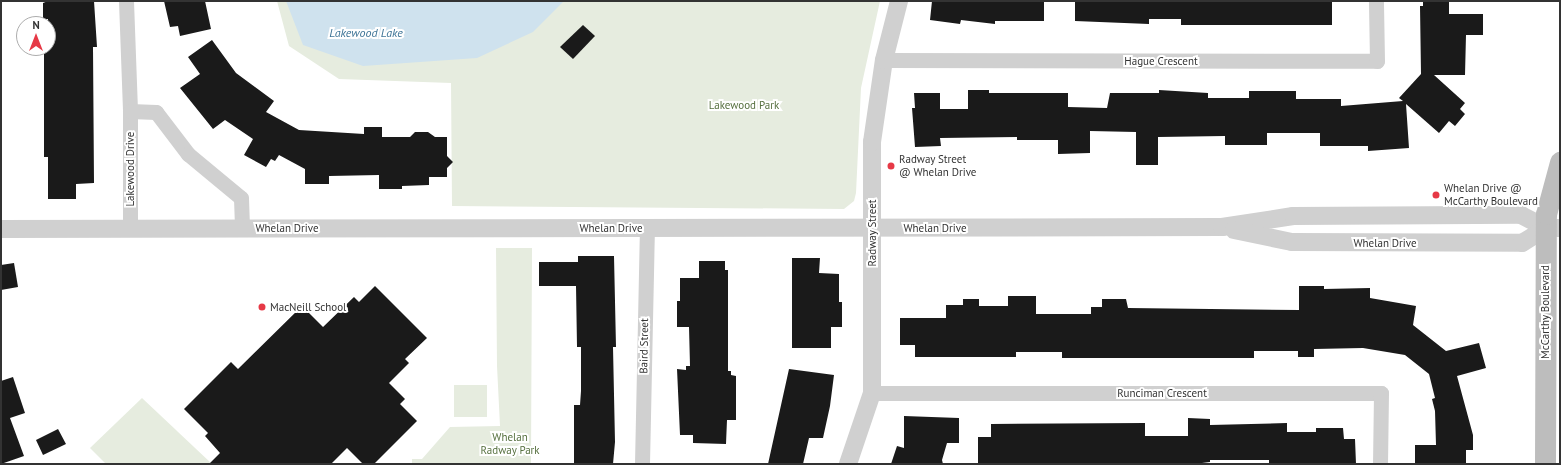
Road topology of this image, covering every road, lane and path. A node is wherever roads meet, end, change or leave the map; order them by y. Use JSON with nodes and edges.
{"nodes":[{"id":1,"x":126,"y":1,"type":"edge"},
{"id":2,"x":899,"y":1,"type":"edge"},
{"id":3,"x":1376,"y":1,"type":"edge"},
{"id":4,"x":884,"y":60,"type":"junction"},
{"id":5,"x":130,"y":111,"type":"junction"},
{"id":6,"x":1560,"y":162,"type":"edge"},
{"id":7,"x":1222,"y":227,"type":"junction"},
{"id":8,"x":130,"y":228,"type":"junction"},
{"id":9,"x":242,"y":228,"type":"junction"},
{"id":10,"x":647,"y":228,"type":"junction"},
{"id":11,"x":872,"y":228,"type":"junction"},
{"id":12,"x":1553,"y":228,"type":"edge"},
{"id":13,"x":1,"y":229,"type":"edge"},
{"id":14,"x":872,"y":393,"type":"junction"},
{"id":15,"x":642,"y":464,"type":"edge"},
{"id":16,"x":848,"y":464,"type":"edge"},
{"id":17,"x":1380,"y":464,"type":"edge"},
{"id":18,"x":1545,"y":464,"type":"edge"}],
"edges":[{"from":1,"to":5,"type":"street","name":"Lakewood Drive"},
{"from":2,"to":4,"type":"street","name":"Radway Street"},
{"from":3,"to":4,"type":"street","name":"Hague Crescent"},
{"from":4,"to":11,"type":"street","name":"Radway Street"},
{"from":5,"to":8,"type":"street","name":"Lakewood Drive"},
{"from":5,"to":9,"type":"street"},
{"from":6,"to":12,"type":"main road","name":"McCarthy Boulevard"},
{"from":7,"to":11,"type":"street","name":"Whelan Drive"},
{"from":7,"to":12,"type":"street","name":"Whelan Drive"},
{"from":7,"to":12,"type":"street","name":"Whelan Drive"},
{"from":8,"to":9,"type":"street","name":"Whelan Drive"},
{"from":8,"to":13,"type":"street","name":"Whelan Drive"},
{"from":9,"to":10,"type":"street","name":"Whelan Drive"},
{"from":10,"to":11,"type":"street","name":"Whelan Drive"},
{"from":10,"to":15,"type":"street","name":"Baird Street"},
{"from":11,"to":14,"type":"street","name":"Radway Street"},
{"from":12,"to":18,"type":"main road","name":"McCarthy Boulevard"},
{"from":14,"to":16,"type":"street","name":"Radway Street"},
{"from":14,"to":17,"type":"street","name":"Runciman Crescent"}]}
